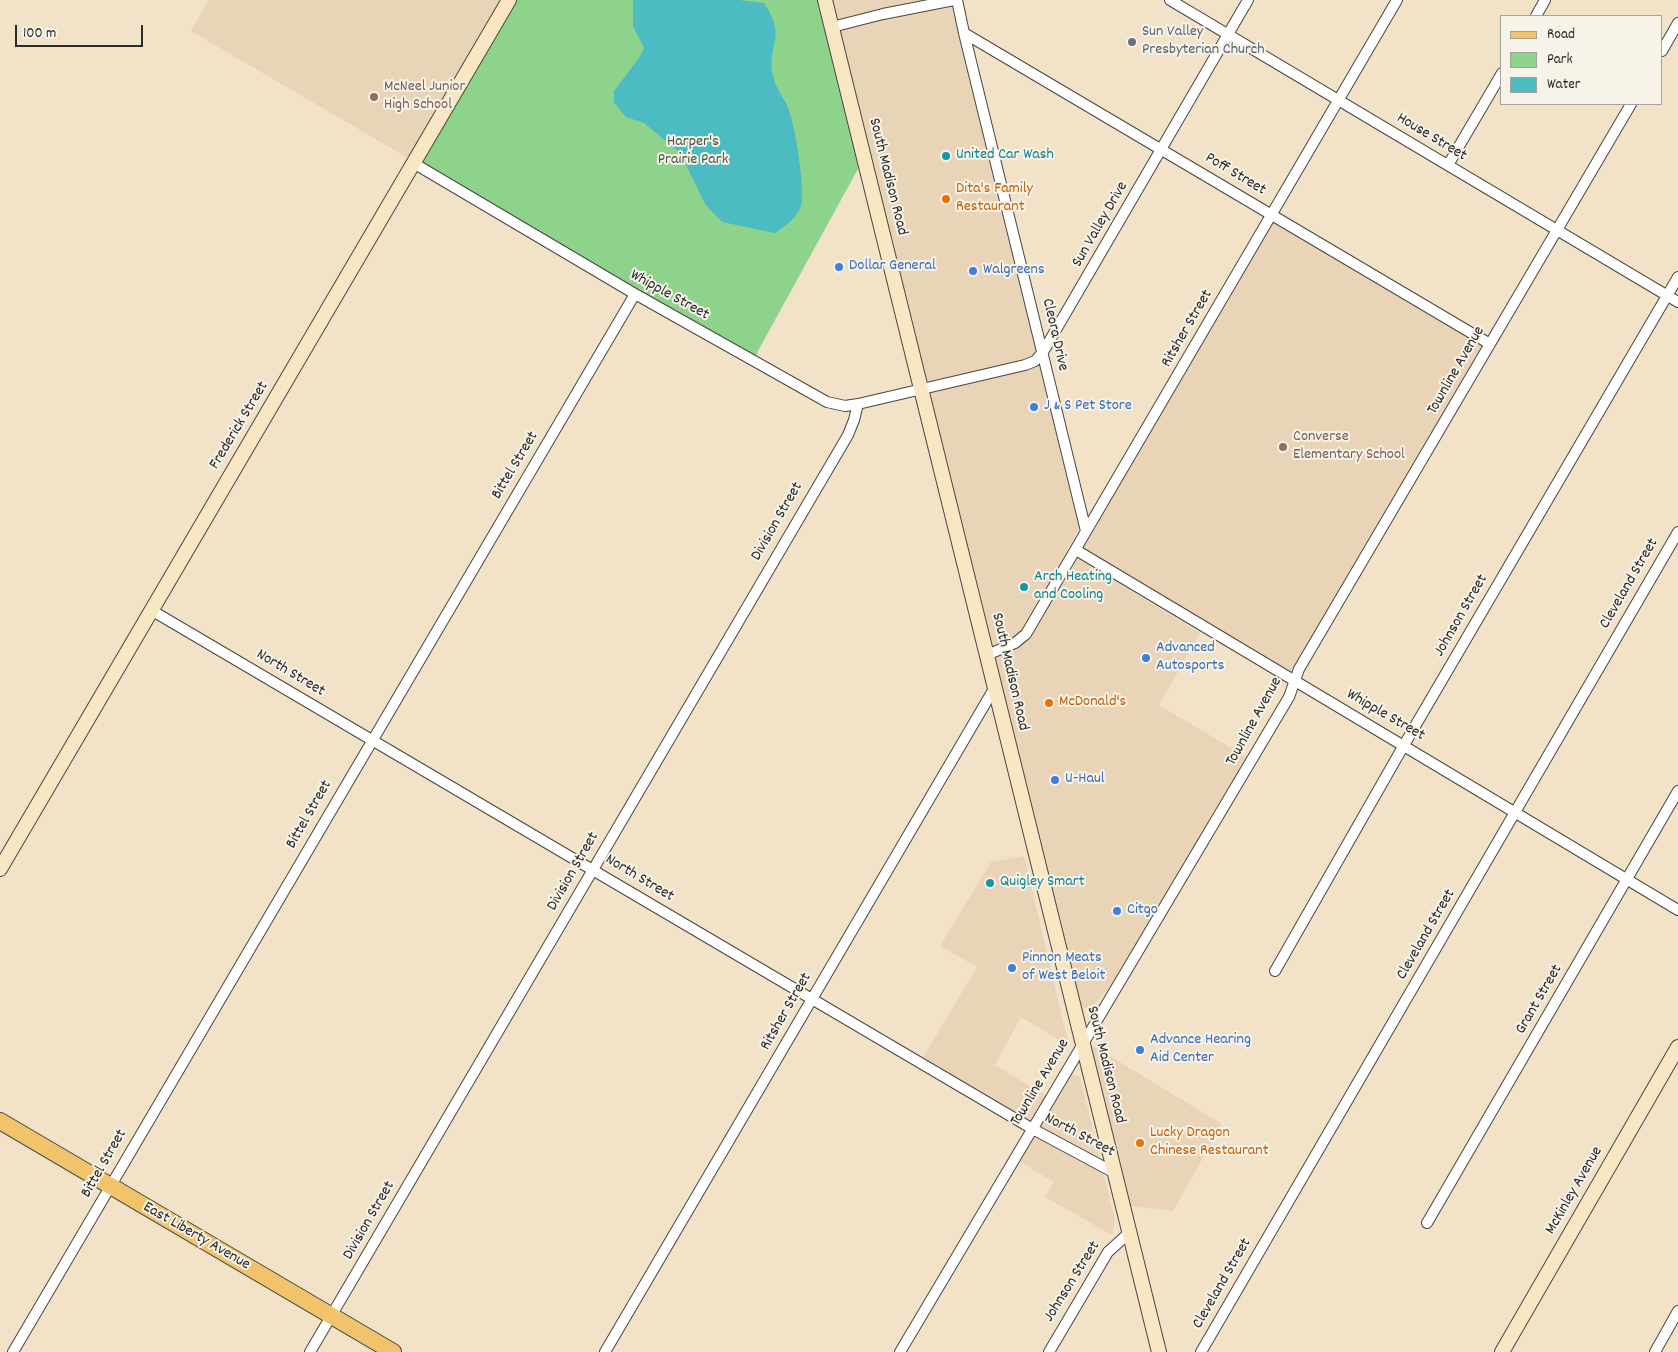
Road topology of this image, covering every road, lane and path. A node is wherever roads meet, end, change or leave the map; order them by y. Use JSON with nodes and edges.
{"nodes":[{"id":1,"x":509,"y":0,"type":"edge"},
{"id":2,"x":825,"y":0,"type":"edge"},
{"id":3,"x":956,"y":0,"type":"edge"},
{"id":4,"x":1170,"y":0,"type":"edge"},
{"id":5,"x":1248,"y":0,"type":"edge"},
{"id":6,"x":1397,"y":0,"type":"edge"},
{"id":7,"x":1545,"y":0,"type":"edge"},
{"id":8,"x":1537,"y":15,"type":"edge"},
{"id":9,"x":1678,"y":23,"type":"edge"},
{"id":10,"x":832,"y":27,"type":"junction"},
{"id":11,"x":964,"y":33,"type":"junction"},
{"id":12,"x":1227,"y":35,"type":"junction"},
{"id":13,"x":1663,"y":49,"type":"edge"},
{"id":14,"x":1500,"y":76,"type":"edge"},
{"id":15,"x":1338,"y":100,"type":"junction"},
{"id":16,"x":1630,"y":105,"type":"edge"},
{"id":17,"x":1162,"y":150,"type":"junction"},
{"id":18,"x":415,"y":164,"type":"junction"},
{"id":19,"x":1448,"y":165,"type":"junction"},
{"id":20,"x":1272,"y":214,"type":"junction"},
{"id":21,"x":1556,"y":230,"type":"junction"},
{"id":22,"x":1678,"y":277,"type":"edge"},
{"id":23,"x":635,"y":294,"type":"junction"},
{"id":24,"x":1667,"y":296,"type":"junction"},
{"id":25,"x":1678,"y":302,"type":"edge"},
{"id":26,"x":1490,"y":344,"type":"junction"},
{"id":27,"x":1044,"y":352,"type":"junction"},
{"id":28,"x":921,"y":388,"type":"junction"},
{"id":29,"x":858,"y":404,"type":"junction"},
{"id":30,"x":1086,"y":531,"type":"junction"},
{"id":31,"x":1678,"y":532,"type":"edge"},
{"id":32,"x":1076,"y":550,"type":"junction"},
{"id":33,"x":151,"y":610,"type":"junction"},
{"id":34,"x":988,"y":655,"type":"junction"},
{"id":35,"x":1295,"y":681,"type":"junction"},
{"id":36,"x":995,"y":687,"type":"junction"},
{"id":37,"x":372,"y":740,"type":"junction"},
{"id":38,"x":1404,"y":745,"type":"junction"},
{"id":39,"x":1678,"y":791,"type":"edge"},
{"id":40,"x":1516,"y":812,"type":"junction"},
{"id":41,"x":0,"y":869,"type":"edge"},
{"id":42,"x":593,"y":869,"type":"junction"},
{"id":43,"x":1627,"y":880,"type":"junction"},
{"id":44,"x":1678,"y":910,"type":"edge"},
{"id":45,"x":1276,"y":971,"type":"dead end"},
{"id":46,"x":813,"y":999,"type":"junction"},
{"id":47,"x":1082,"y":1044,"type":"junction"},
{"id":48,"x":1678,"y":1047,"type":"edge"},
{"id":49,"x":0,"y":1121,"type":"edge"},
{"id":50,"x":1032,"y":1128,"type":"junction"},
{"id":51,"x":1113,"y":1172,"type":"junction"},
{"id":52,"x":110,"y":1186,"type":"junction"},
{"id":53,"x":1427,"y":1223,"type":"dead end"},
{"id":54,"x":1129,"y":1233,"type":"junction"},
{"id":55,"x":1678,"y":1311,"type":"edge"},
{"id":56,"x":332,"y":1316,"type":"junction"},
{"id":57,"x":13,"y":1352,"type":"edge"},
{"id":58,"x":310,"y":1352,"type":"edge"},
{"id":59,"x":393,"y":1352,"type":"edge"},
{"id":60,"x":604,"y":1352,"type":"edge"},
{"id":61,"x":900,"y":1352,"type":"edge"},
{"id":62,"x":1049,"y":1352,"type":"edge"},
{"id":63,"x":1159,"y":1352,"type":"edge"},
{"id":64,"x":1201,"y":1352,"type":"edge"},
{"id":65,"x":1502,"y":1352,"type":"edge"},
{"id":66,"x":1655,"y":1352,"type":"edge"}],
"edges":[{"from":1,"to":18,"type":"main road","name":"Frederick Street"},
{"from":2,"to":10,"type":"main road","name":"South Madison Road"},
{"from":3,"to":10,"type":"street"},
{"from":3,"to":11,"type":"street","name":"Cleora Drive"},
{"from":4,"to":12,"type":"street","name":"House Street"},
{"from":5,"to":12,"type":"street","name":"Sun Valley Drive"},
{"from":6,"to":15,"type":"street","name":"Ritsher Street"},
{"from":7,"to":8,"type":"street"},
{"from":9,"to":13,"type":"street"},
{"from":10,"to":28,"type":"main road","name":"South Madison Road"},
{"from":11,"to":17,"type":"street","name":"Poff Street"},
{"from":11,"to":27,"type":"street","name":"Cleora Drive"},
{"from":12,"to":15,"type":"street","name":"House Street"},
{"from":12,"to":17,"type":"street","name":"Sun Valley Drive"},
{"from":14,"to":19,"type":"street"},
{"from":15,"to":19,"type":"street","name":"House Street"},
{"from":15,"to":20,"type":"street","name":"Ritsher Street"},
{"from":16,"to":21,"type":"street","name":"Townline Avenue"},
{"from":17,"to":20,"type":"street","name":"Poff Street"},
{"from":17,"to":27,"type":"street","name":"Sun Valley Drive"},
{"from":18,"to":23,"type":"street","name":"Whipple Street"},
{"from":18,"to":33,"type":"main road","name":"Frederick Street"},
{"from":19,"to":21,"type":"street","name":"House Street"},
{"from":20,"to":26,"type":"street","name":"Poff Street"},
{"from":20,"to":30,"type":"street","name":"Ritsher Street"},
{"from":21,"to":24,"type":"street","name":"House Street"},
{"from":21,"to":26,"type":"street","name":"Townline Avenue"},
{"from":22,"to":24,"type":"street","name":"Johnson Street"},
{"from":23,"to":29,"type":"street","name":"Whipple Street"},
{"from":23,"to":37,"type":"street","name":"Bittel Street"},
{"from":24,"to":25,"type":"street","name":"House Street"},
{"from":24,"to":38,"type":"street","name":"Johnson Street"},
{"from":26,"to":35,"type":"street","name":"Townline Avenue"},
{"from":27,"to":28,"type":"street","name":"Sun Valley Drive"},
{"from":27,"to":30,"type":"street","name":"Cleora Drive"},
{"from":28,"to":29,"type":"street","name":"Whipple Street"},
{"from":28,"to":34,"type":"main road","name":"South Madison Road"},
{"from":29,"to":42,"type":"street","name":"Division Street"},
{"from":30,"to":32,"type":"street","name":"Ritsher Street"},
{"from":31,"to":40,"type":"street","name":"Cleveland Street"},
{"from":32,"to":34,"type":"street","name":"Ritsher Street"},
{"from":32,"to":35,"type":"street","name":"Whipple Street"},
{"from":33,"to":37,"type":"street","name":"North Street"},
{"from":33,"to":41,"type":"main road","name":"Frederick Street"},
{"from":34,"to":36,"type":"main road","name":"South Madison Road"},
{"from":35,"to":38,"type":"street","name":"Whipple Street"},
{"from":35,"to":47,"type":"street","name":"Townline Avenue"},
{"from":36,"to":46,"type":"street","name":"Ritsher Street"},
{"from":36,"to":47,"type":"main road","name":"South Madison Road"},
{"from":37,"to":42,"type":"street","name":"North Street"},
{"from":37,"to":52,"type":"street","name":"Bittel Street"},
{"from":38,"to":40,"type":"street","name":"Whipple Street"},
{"from":38,"to":45,"type":"street","name":"Johnson Street"},
{"from":39,"to":43,"type":"street","name":"Grant Street"},
{"from":40,"to":43,"type":"street","name":"Whipple Street"},
{"from":40,"to":64,"type":"street","name":"Cleveland Street"},
{"from":42,"to":46,"type":"street","name":"North Street"},
{"from":42,"to":56,"type":"street","name":"Division Street"},
{"from":43,"to":44,"type":"street","name":"Whipple Street"},
{"from":43,"to":53,"type":"street","name":"Grant Street"},
{"from":46,"to":50,"type":"street","name":"North Street"},
{"from":46,"to":60,"type":"street","name":"Ritsher Street"},
{"from":47,"to":50,"type":"street","name":"Townline Avenue"},
{"from":47,"to":51,"type":"main road","name":"South Madison Road"},
{"from":48,"to":65,"type":"main road","name":"McKinley Avenue"},
{"from":49,"to":52,"type":"main road","name":"East Liberty Avenue"},
{"from":50,"to":51,"type":"street","name":"North Street"},
{"from":50,"to":61,"type":"street","name":"Townline Avenue"},
{"from":51,"to":54,"type":"main road","name":"South Madison Road"},
{"from":52,"to":56,"type":"main road","name":"East Liberty Avenue"},
{"from":52,"to":57,"type":"street","name":"Bittel Street"},
{"from":54,"to":62,"type":"street","name":"Johnson Street"},
{"from":54,"to":63,"type":"main road","name":"South Madison Road"},
{"from":55,"to":66,"type":"street"},
{"from":56,"to":58,"type":"street","name":"Division Street"},
{"from":56,"to":59,"type":"main road","name":"East Liberty Avenue"}]}
